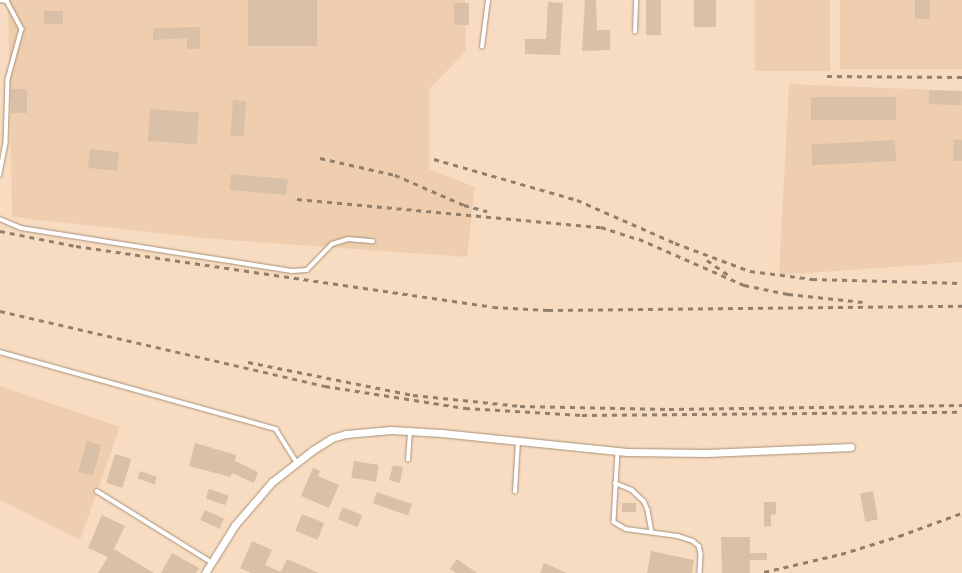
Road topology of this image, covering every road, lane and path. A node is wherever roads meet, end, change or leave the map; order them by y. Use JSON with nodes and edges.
{"nodes":[{"id":1,"x":0,"y":0,"type":"edge"},
{"id":2,"x":488,"y":0,"type":"edge"},
{"id":3,"x":636,"y":0,"type":"edge"},
{"id":4,"x":635,"y":32,"type":"dead end"},
{"id":5,"x":482,"y":47,"type":"dead end"},
{"id":6,"x":0,"y":175,"type":"edge"},
{"id":7,"x":0,"y":220,"type":"edge"},
{"id":8,"x":373,"y":241,"type":"dead end"},
{"id":9,"x":0,"y":352,"type":"edge"},
{"id":10,"x":410,"y":431,"type":"junction"},
{"id":11,"x":518,"y":440,"type":"junction"},
{"id":12,"x":851,"y":447,"type":"dead end"},
{"id":13,"x":618,"y":450,"type":"junction"},
{"id":14,"x":408,"y":460,"type":"dead end"},
{"id":15,"x":296,"y":462,"type":"junction"},
{"id":16,"x":615,"y":483,"type":"junction"},
{"id":17,"x":97,"y":491,"type":"dead end"},
{"id":18,"x":515,"y":492,"type":"dead end"},
{"id":19,"x":652,"y":532,"type":"junction"},
{"id":20,"x":211,"y":562,"type":"junction"},
{"id":21,"x":205,"y":573,"type":"edge"},
{"id":22,"x":700,"y":573,"type":"edge"}],
"edges":[{"from":1,"to":6,"type":"lane"},
{"from":2,"to":5,"type":"lane"},
{"from":3,"to":4,"type":"lane"},
{"from":7,"to":8,"type":"lane"},
{"from":9,"to":15,"type":"lane"},
{"from":10,"to":11,"type":"street"},
{"from":10,"to":14,"type":"lane"},
{"from":10,"to":15,"type":"street"},
{"from":11,"to":13,"type":"street"},
{"from":11,"to":18,"type":"lane"},
{"from":12,"to":13,"type":"street"},
{"from":13,"to":16,"type":"lane"},
{"from":15,"to":20,"type":"street"},
{"from":16,"to":19,"type":"lane"},
{"from":16,"to":19,"type":"lane"},
{"from":17,"to":20,"type":"lane"},
{"from":19,"to":22,"type":"lane"},
{"from":20,"to":21,"type":"street"}]}
